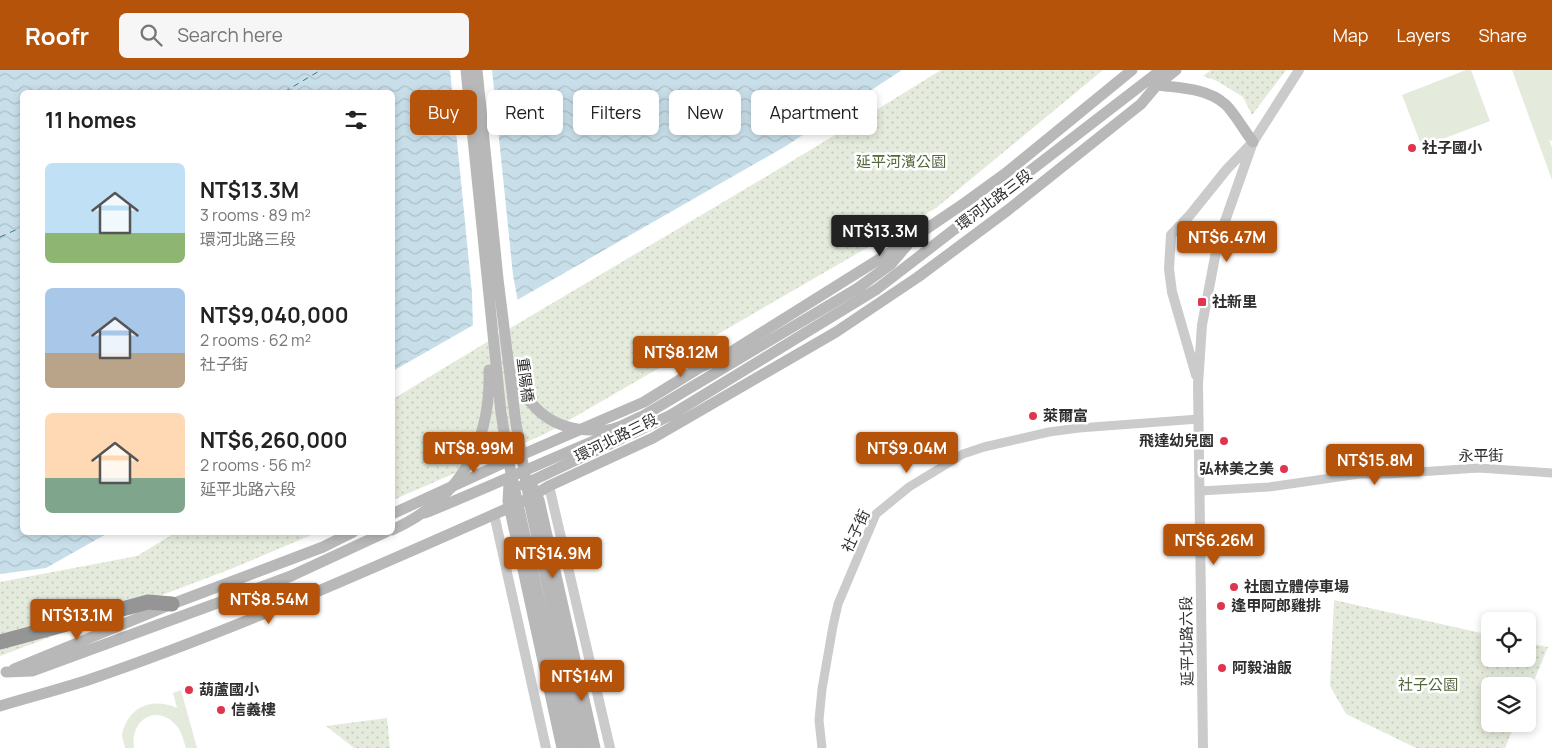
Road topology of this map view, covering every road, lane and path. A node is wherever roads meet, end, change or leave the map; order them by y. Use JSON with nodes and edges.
{"nodes":[{"id":1,"x":466,"y":70,"type":"edge"},
{"id":2,"x":477,"y":70,"type":"edge"},
{"id":3,"x":1132,"y":70,"type":"edge"},
{"id":4,"x":1161,"y":70,"type":"edge"},
{"id":5,"x":1176,"y":70,"type":"edge"},
{"id":6,"x":1299,"y":70,"type":"edge"},
{"id":7,"x":1157,"y":86,"type":"junction"},
{"id":8,"x":1252,"y":142,"type":"junction"},
{"id":9,"x":913,"y":238,"type":"junction"},
{"id":10,"x":487,"y":281,"type":"junction"},
{"id":11,"x":723,"y":357,"type":"junction"},
{"id":12,"x":508,"y":366,"type":"junction"},
{"id":13,"x":1198,"y":384,"type":"junction"},
{"id":14,"x":1199,"y":419,"type":"junction"},
{"id":15,"x":523,"y":466,"type":"junction"},
{"id":16,"x":510,"y":468,"type":"junction"},
{"id":17,"x":1552,"y":473,"type":"edge"},
{"id":18,"x":458,"y":483,"type":"junction"},
{"id":19,"x":549,"y":486,"type":"junction"},
{"id":20,"x":518,"y":488,"type":"junction"},
{"id":21,"x":484,"y":490,"type":"junction"},
{"id":22,"x":1200,"y":490,"type":"junction"},
{"id":23,"x":522,"y":502,"type":"junction"},
{"id":24,"x":395,"y":513,"type":"edge"},
{"id":25,"x":494,"y":514,"type":"junction"},
{"id":26,"x":395,"y":525,"type":"edge"},
{"id":27,"x":395,"y":528,"type":"edge"},
{"id":28,"x":347,"y":535,"type":"edge"},
{"id":29,"x":367,"y":535,"type":"edge"},
{"id":30,"x":380,"y":535,"type":"edge"},
{"id":31,"x":323,"y":547,"type":"junction"},
{"id":32,"x":172,"y":604,"type":"junction"},
{"id":33,"x":6,"y":640,"type":"edge"},
{"id":34,"x":3,"y":673,"type":"edge"},
{"id":35,"x":0,"y":706,"type":"edge"},
{"id":36,"x":546,"y":748,"type":"edge"},
{"id":37,"x":562,"y":748,"type":"edge"},
{"id":38,"x":572,"y":748,"type":"edge"},
{"id":39,"x":578,"y":748,"type":"edge"},
{"id":40,"x":587,"y":748,"type":"edge"},
{"id":41,"x":595,"y":748,"type":"edge"},
{"id":42,"x":610,"y":748,"type":"edge"},
{"id":43,"x":822,"y":748,"type":"edge"},
{"id":44,"x":1202,"y":748,"type":"edge"}],
"edges":[{"from":1,"to":10,"type":"main road","name":"重陽橋","bridge":true},
{"from":2,"to":12,"type":"main road","name":"重陽橋","bridge":true},
{"from":3,"to":9,"type":"main road","name":"環河北路三段"},
{"from":4,"to":20,"type":"main road"},
{"from":5,"to":7,"type":"main road","name":"環河北路三段"},
{"from":6,"to":8,"type":"street","name":"延平北路六段"},
{"from":7,"to":8,"type":"main road"},
{"from":7,"to":19,"type":"main road","name":"環河北路三段"},
{"from":8,"to":13,"type":"street","name":"延平北路六段"},
{"from":8,"to":13,"type":"street","name":"延平北路六段"},
{"from":9,"to":11,"type":"main road","name":"環河北路三段"},
{"from":9,"to":12,"type":"main road","bridge":true},
{"from":10,"to":16,"type":"main road","name":"重陽橋","bridge":true},
{"from":10,"to":27,"type":"main road","bridge":true},
{"from":11,"to":18,"type":"main road","name":"環河北路三段"},
{"from":11,"to":21,"type":"main road"},
{"from":12,"to":15,"type":"main road","name":"重陽橋","bridge":true},
{"from":13,"to":14,"type":"street","name":"延平北路六段"},
{"from":14,"to":22,"type":"street","name":"延平北路六段"},
{"from":14,"to":43,"type":"street","name":"社子街"},
{"from":15,"to":40,"type":"main road","name":"重陽橋","bridge":true},
{"from":15,"to":41,"type":"main road","bridge":true},
{"from":16,"to":37,"type":"main road","bridge":true},
{"from":16,"to":38,"type":"main road","name":"重陽橋","bridge":true},
{"from":17,"to":22,"type":"street","name":"永平街"},
{"from":18,"to":21,"type":"main road"},
{"from":18,"to":24,"type":"main road","name":"環河北路三段"},
{"from":19,"to":20,"type":"main road"},
{"from":19,"to":23,"type":"main road","name":"環河北路三段"},
{"from":19,"to":42,"type":"street"},
{"from":20,"to":21,"type":"main road"},
{"from":20,"to":23,"type":"main road"},
{"from":20,"to":25,"type":"main road"},
{"from":21,"to":26,"type":"main road"},
{"from":22,"to":44,"type":"street","name":"延平北路六段"},
{"from":23,"to":25,"type":"main road","name":"環河北路三段"},
{"from":23,"to":39,"type":"main road"},
{"from":25,"to":35,"type":"main road","name":"環河北路三段"},
{"from":25,"to":36,"type":"street"},
{"from":28,"to":31,"type":"main road"},
{"from":29,"to":31,"type":"main road"},
{"from":30,"to":34,"type":"main road"},
{"from":31,"to":32,"type":"main road"},
{"from":32,"to":33,"type":"highway"},
{"from":32,"to":34,"type":"main road"}]}
